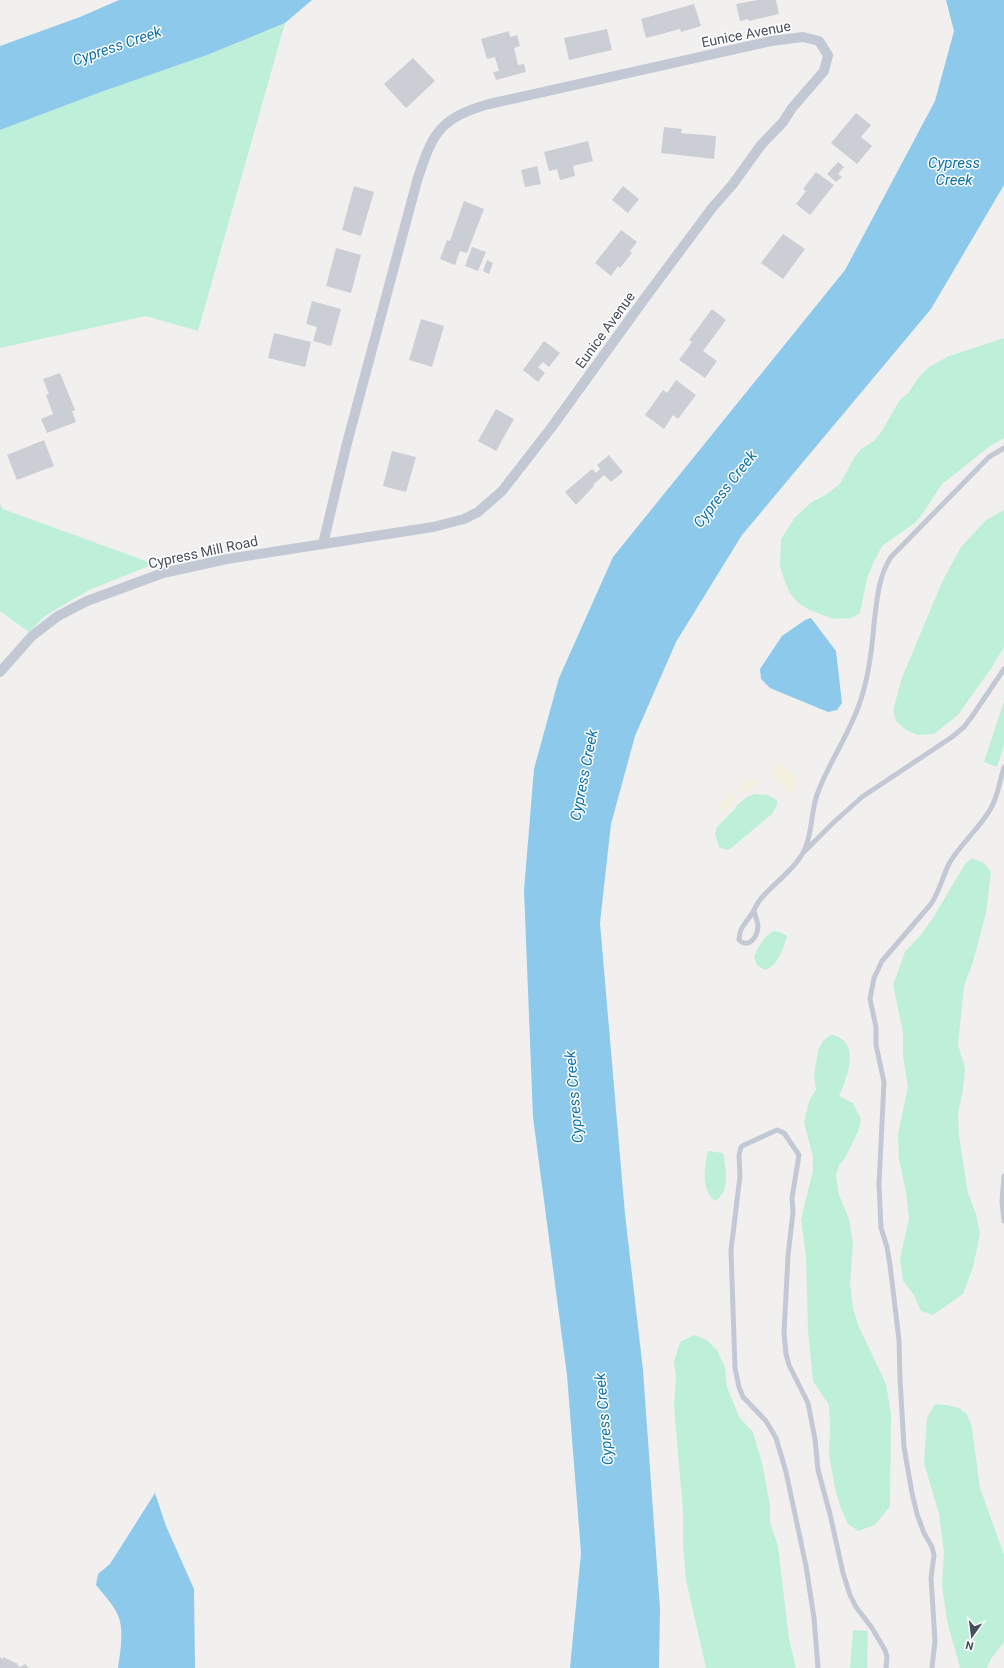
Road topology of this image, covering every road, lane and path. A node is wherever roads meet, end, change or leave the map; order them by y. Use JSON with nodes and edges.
{"nodes":[{"id":1,"x":1004,"y":448,"type":"edge"},
{"id":2,"x":323,"y":544,"type":"junction"},
{"id":3,"x":1004,"y":669,"type":"edge"},
{"id":4,"x":0,"y":672,"type":"edge"},
{"id":5,"x":1004,"y":767,"type":"edge"},
{"id":6,"x":802,"y":855,"type":"junction"},
{"id":7,"x":754,"y":911,"type":"junction"},
{"id":8,"x":1004,"y":1176,"type":"edge"},
{"id":9,"x":1004,"y":1221,"type":"edge"},
{"id":10,"x":818,"y":1668,"type":"edge"},
{"id":11,"x":886,"y":1668,"type":"edge"},
{"id":12,"x":932,"y":1668,"type":"edge"}],
"edges":[{"from":1,"to":6,"type":"lane"},
{"from":2,"to":2,"type":"street","name":"Eunice Avenue"},
{"from":2,"to":4,"type":"street","name":"Cypress Mill Road"},
{"from":3,"to":6,"type":"lane"},
{"from":5,"to":12,"type":"lane"},
{"from":6,"to":7,"type":"lane"},
{"from":7,"to":7,"type":"lane"},
{"from":8,"to":9,"type":"lane"},
{"from":10,"to":11,"type":"lane"}]}
